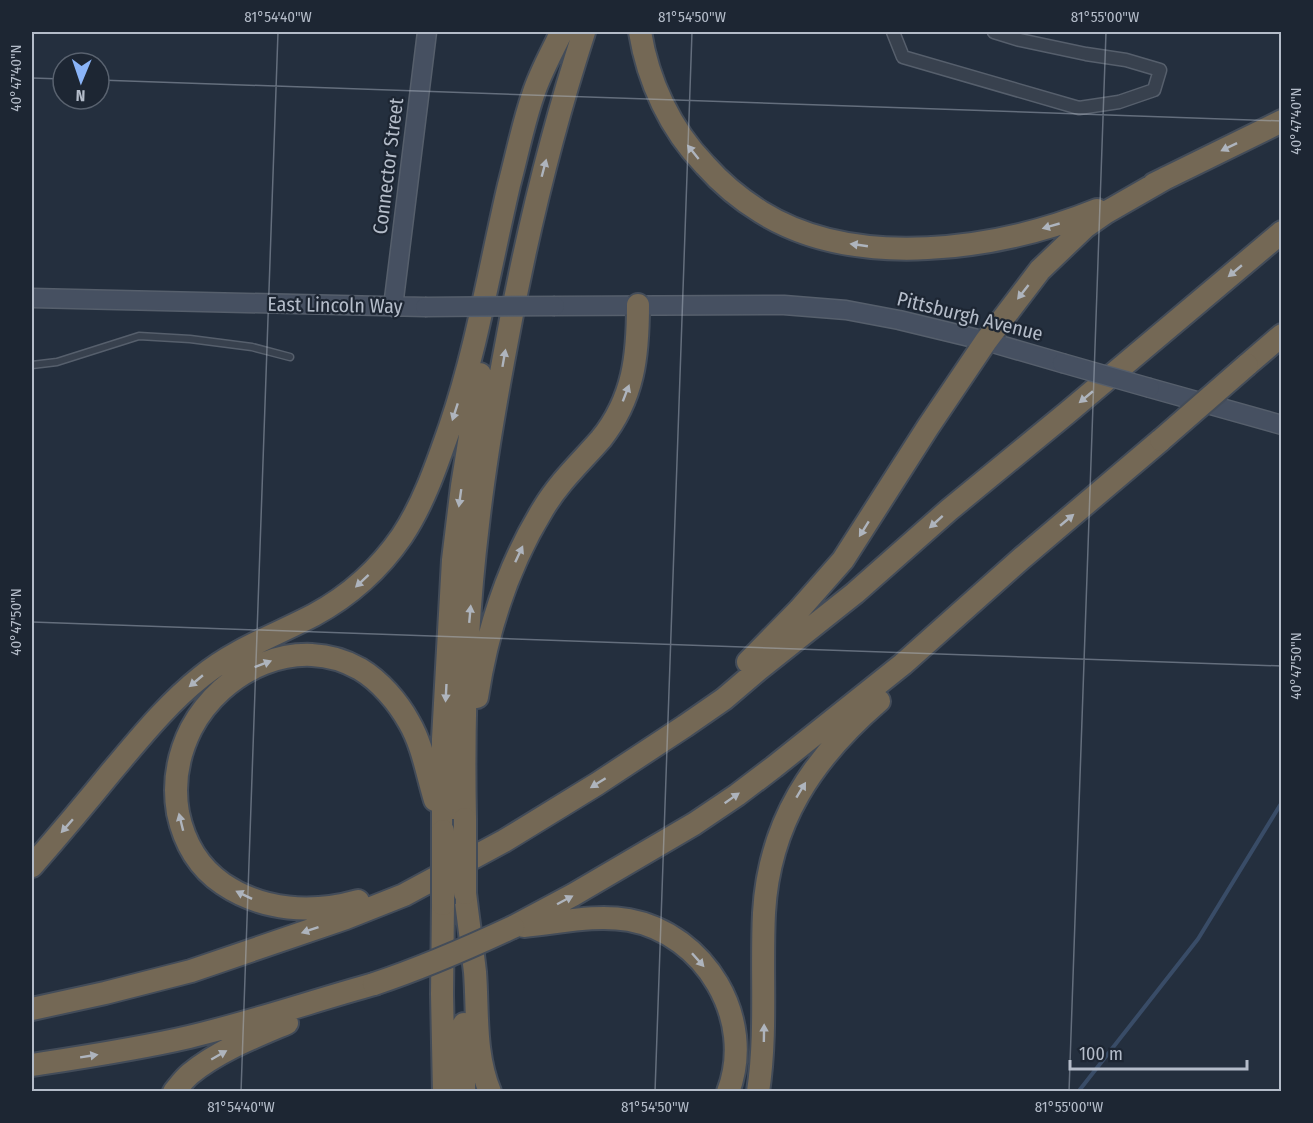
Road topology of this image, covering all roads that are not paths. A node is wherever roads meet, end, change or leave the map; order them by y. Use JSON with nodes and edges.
{"nodes":[{"id":1,"x":427,"y":32,"type":"edge"},
{"id":2,"x":561,"y":32,"type":"edge"},
{"id":3,"x":585,"y":32,"type":"edge"},
{"id":4,"x":640,"y":32,"type":"edge"},
{"id":5,"x":893,"y":32,"type":"edge"},
{"id":6,"x":994,"y":32,"type":"edge"},
{"id":7,"x":1281,"y":121,"type":"edge"},
{"id":8,"x":1166,"y":178,"type":"junction"},
{"id":9,"x":1281,"y":233,"type":"edge"},
{"id":10,"x":32,"y":298,"type":"edge"},
{"id":11,"x":638,"y":305,"type":"junction"},
{"id":12,"x":393,"y":307,"type":"junction"},
{"id":13,"x":1281,"y":335,"type":"edge"},
{"id":14,"x":986,"y":341,"type":"junction"},
{"id":15,"x":290,"y":357,"type":"dead end"},
{"id":16,"x":32,"y":365,"type":"edge"},
{"id":17,"x":1281,"y":425,"type":"edge"},
{"id":18,"x":1022,"y":558,"type":"junction"},
{"id":19,"x":647,"y":752,"type":"junction"},
{"id":20,"x":465,"y":794,"type":"junction"},
{"id":21,"x":443,"y":827,"type":"junction"},
{"id":22,"x":32,"y":866,"type":"edge"},
{"id":23,"x":465,"y":893,"type":"junction"},
{"id":24,"x":404,"y":895,"type":"junction"},
{"id":25,"x":513,"y":927,"type":"junction"},
{"id":26,"x":374,"y":984,"type":"junction"},
{"id":27,"x":442,"y":994,"type":"junction"},
{"id":28,"x":32,"y":1009,"type":"edge"},
{"id":29,"x":32,"y":1065,"type":"edge"},
{"id":30,"x":174,"y":1092,"type":"edge"},
{"id":31,"x":429,"y":1092,"type":"edge"},
{"id":32,"x":444,"y":1092,"type":"edge"},
{"id":33,"x":464,"y":1092,"type":"edge"},
{"id":34,"x":490,"y":1092,"type":"edge"},
{"id":35,"x":728,"y":1092,"type":"edge"},
{"id":36,"x":758,"y":1092,"type":"edge"}],
"edges":[{"from":1,"to":12,"type":"main road","name":"Connector Street"},
{"from":2,"to":21,"type":"highway","one_way":true},
{"from":2,"to":22,"type":"highway","one_way":true},
{"from":20,"to":3,"type":"highway","one_way":true},
{"from":8,"to":4,"type":"highway","one_way":true},
{"from":5,"to":6,"type":"street"},
{"from":7,"to":8,"type":"highway","one_way":true},
{"from":8,"to":14,"type":"highway","one_way":true},
{"from":9,"to":19,"type":"highway","one_way":true},
{"from":10,"to":12,"type":"main road","name":"East Lincoln Way"},
{"from":11,"to":12,"type":"main road","name":"East Lincoln Way","bridge":true},
{"from":11,"to":14,"type":"main road","name":"Pittsburgh Avenue"},
{"from":20,"to":11,"type":"highway","one_way":true},
{"from":18,"to":13,"type":"highway","one_way":true,"bridge":true},
{"from":14,"to":17,"type":"main road","name":"Pittsburgh Avenue","bridge":true},
{"from":14,"to":19,"type":"highway","one_way":true},
{"from":15,"to":16,"type":"lane"},
{"from":25,"to":18,"type":"highway","one_way":true},
{"from":36,"to":18,"type":"highway","one_way":true},
{"from":19,"to":24,"type":"highway","one_way":true},
{"from":20,"to":23,"type":"highway","bridge":true},
{"from":24,"to":21,"type":"highway","one_way":true},
{"from":21,"to":27,"type":"highway","bridge":true},
{"from":23,"to":33,"type":"highway"},
{"from":23,"to":34,"type":"highway"},
{"from":24,"to":28,"type":"highway","one_way":true},
{"from":25,"to":26,"type":"highway","bridge":true},
{"from":25,"to":35,"type":"highway","one_way":true},
{"from":29,"to":26,"type":"highway","one_way":true},
{"from":30,"to":26,"type":"highway","one_way":true},
{"from":27,"to":31,"type":"highway"},
{"from":27,"to":32,"type":"highway"}]}
